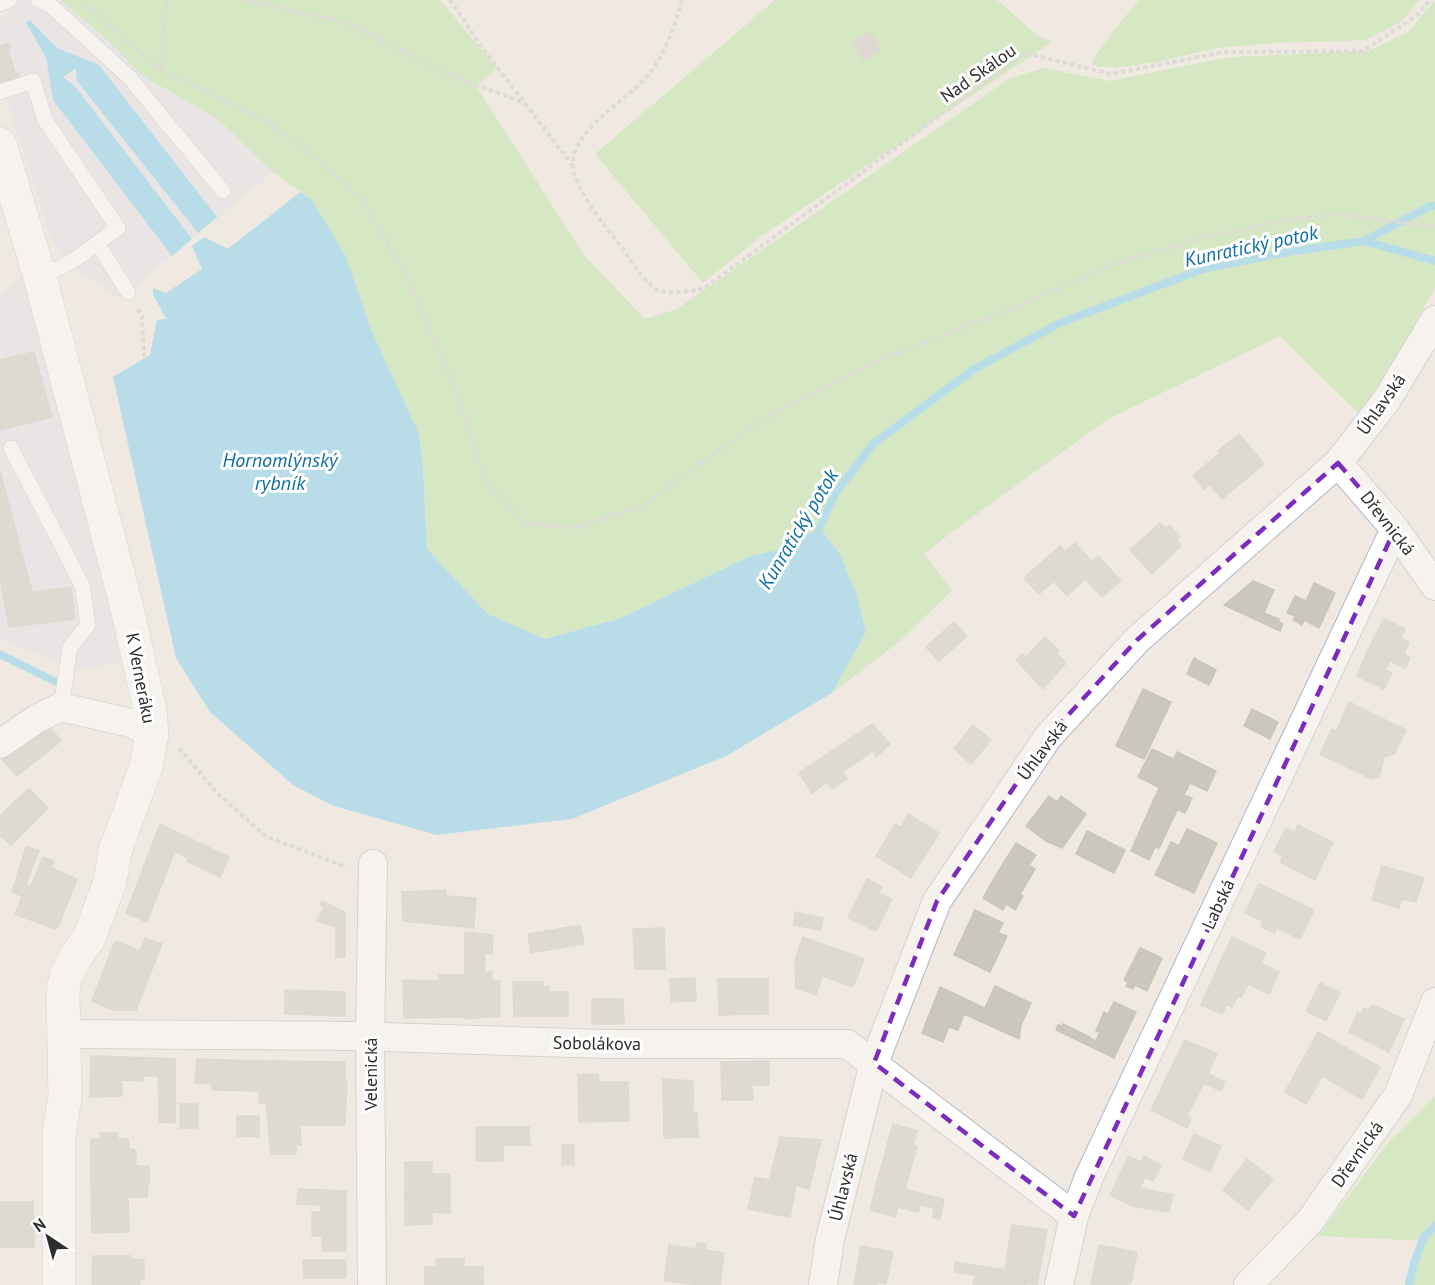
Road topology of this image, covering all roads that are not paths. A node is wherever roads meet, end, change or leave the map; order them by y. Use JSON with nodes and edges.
{"nodes":[{"id":1,"x":9,"y":0,"type":"edge"},
{"id":2,"x":38,"y":0,"type":"edge"},
{"id":3,"x":0,"y":4,"type":"edge"},
{"id":4,"x":0,"y":92,"type":"edge"},
{"id":5,"x":0,"y":144,"type":"edge"},
{"id":6,"x":223,"y":191,"type":"dead end"},
{"id":7,"x":97,"y":243,"type":"junction"},
{"id":8,"x":40,"y":277,"type":"junction"},
{"id":9,"x":128,"y":292,"type":"road end"},
{"id":10,"x":1435,"y":320,"type":"edge"},
{"id":11,"x":11,"y":448,"type":"dead end"},
{"id":12,"x":1338,"y":463,"type":"junction"},
{"id":13,"x":1395,"y":529,"type":"junction"},
{"id":14,"x":1435,"y":586,"type":"edge"},
{"id":15,"x":61,"y":707,"type":"junction"},
{"id":16,"x":164,"y":739,"type":"junction"},
{"id":17,"x":0,"y":744,"type":"edge"},
{"id":18,"x":373,"y":870,"type":"road end"},
{"id":19,"x":1435,"y":1002,"type":"edge"},
{"id":20,"x":63,"y":1034,"type":"junction"},
{"id":21,"x":370,"y":1037,"type":"junction"},
{"id":22,"x":874,"y":1063,"type":"junction"},
{"id":23,"x":1074,"y":1216,"type":"junction"},
{"id":24,"x":59,"y":1285,"type":"edge"},
{"id":25,"x":372,"y":1285,"type":"edge"},
{"id":26,"x":823,"y":1285,"type":"edge"},
{"id":27,"x":1059,"y":1285,"type":"edge"},
{"id":28,"x":1248,"y":1285,"type":"edge"}],
"edges":[{"from":1,"to":3,"type":"lane"},
{"from":2,"to":6,"type":"lane"},
{"from":4,"to":7,"type":"lane"},
{"from":5,"to":8,"type":"street","name":"K Verneráku"},
{"from":7,"to":8,"type":"lane"},
{"from":7,"to":9,"type":"lane"},
{"from":8,"to":16,"type":"street","name":"K Verneráku"},
{"from":10,"to":12,"type":"street","name":"Úhlavská"},
{"from":11,"to":15,"type":"lane"},
{"from":12,"to":13,"type":"street","name":"Dřevnická"},
{"from":12,"to":22,"type":"street","name":"Úhlavská"},
{"from":13,"to":14,"type":"street","name":"Dřevnická"},
{"from":13,"to":23,"type":"street","name":"Labská"},
{"from":15,"to":16,"type":"street"},
{"from":15,"to":17,"type":"street"},
{"from":16,"to":20,"type":"street","name":"K Verneráku"},
{"from":18,"to":21,"type":"street","name":"Velenická"},
{"from":19,"to":28,"type":"street","name":"Dřevnická"},
{"from":20,"to":21,"type":"street","name":"Sobolákova"},
{"from":20,"to":24,"type":"street","name":"K Verneráku"},
{"from":21,"to":22,"type":"street","name":"Sobolákova"},
{"from":21,"to":25,"type":"street","name":"Velenická"},
{"from":22,"to":23,"type":"street","name":"Sobolákova"},
{"from":22,"to":26,"type":"street","name":"Úhlavská"},
{"from":23,"to":27,"type":"street","name":"Labská"}]}
